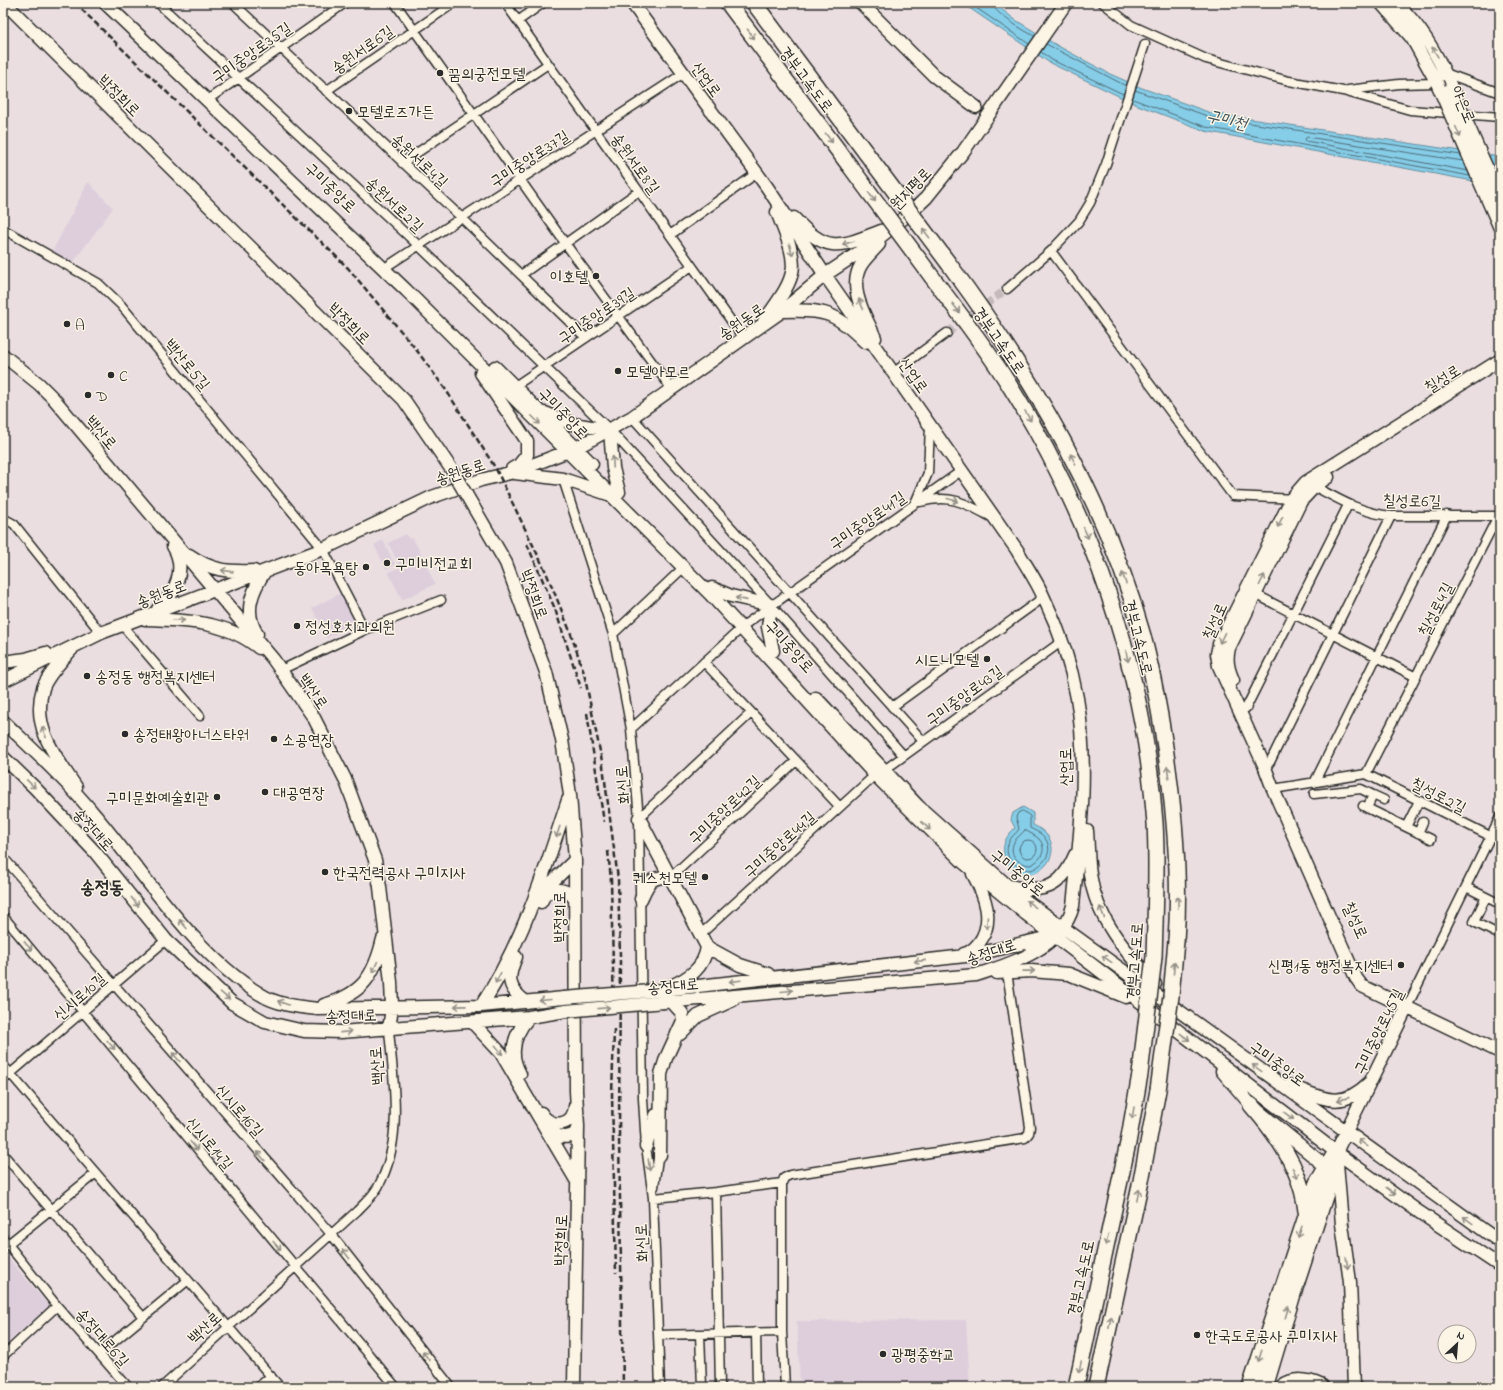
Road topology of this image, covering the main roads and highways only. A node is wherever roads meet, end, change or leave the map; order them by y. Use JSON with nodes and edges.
{"nodes":[{"id":1,"x":728,"y":3,"type":"edge"},
{"id":2,"x":754,"y":3,"type":"edge"},
{"id":3,"x":1251,"y":1105,"type":"road end"},
{"id":4,"x":1336,"y":1152,"type":"road end"},
{"id":5,"x":1327,"y":1176,"type":"junction"},
{"id":6,"x":1306,"y":1213,"type":"junction"},
{"id":7,"x":1076,"y":1387,"type":"edge"},
{"id":8,"x":1096,"y":1387,"type":"edge"},
{"id":9,"x":1250,"y":1387,"type":"edge"},
{"id":10,"x":1265,"y":1387,"type":"edge"},
{"id":11,"x":1283,"y":1387,"type":"edge"},
{"id":12,"x":1321,"y":1387,"type":"edge"}],
"edges":[{"from":1,"to":7,"type":"highway","name":"경부고속도로","one_way":true,"bridge":true},
{"from":8,"to":2,"type":"highway","name":"경부고속도로","one_way":true,"bridge":true},
{"from":3,"to":6,"type":"highway","one_way":true},
{"from":4,"to":5,"type":"highway"},
{"from":5,"to":6,"type":"highway"},
{"from":10,"to":5,"type":"highway","one_way":true},
{"from":6,"to":9,"type":"highway","one_way":true},
{"from":11,"to":12,"type":"highway"}]}
